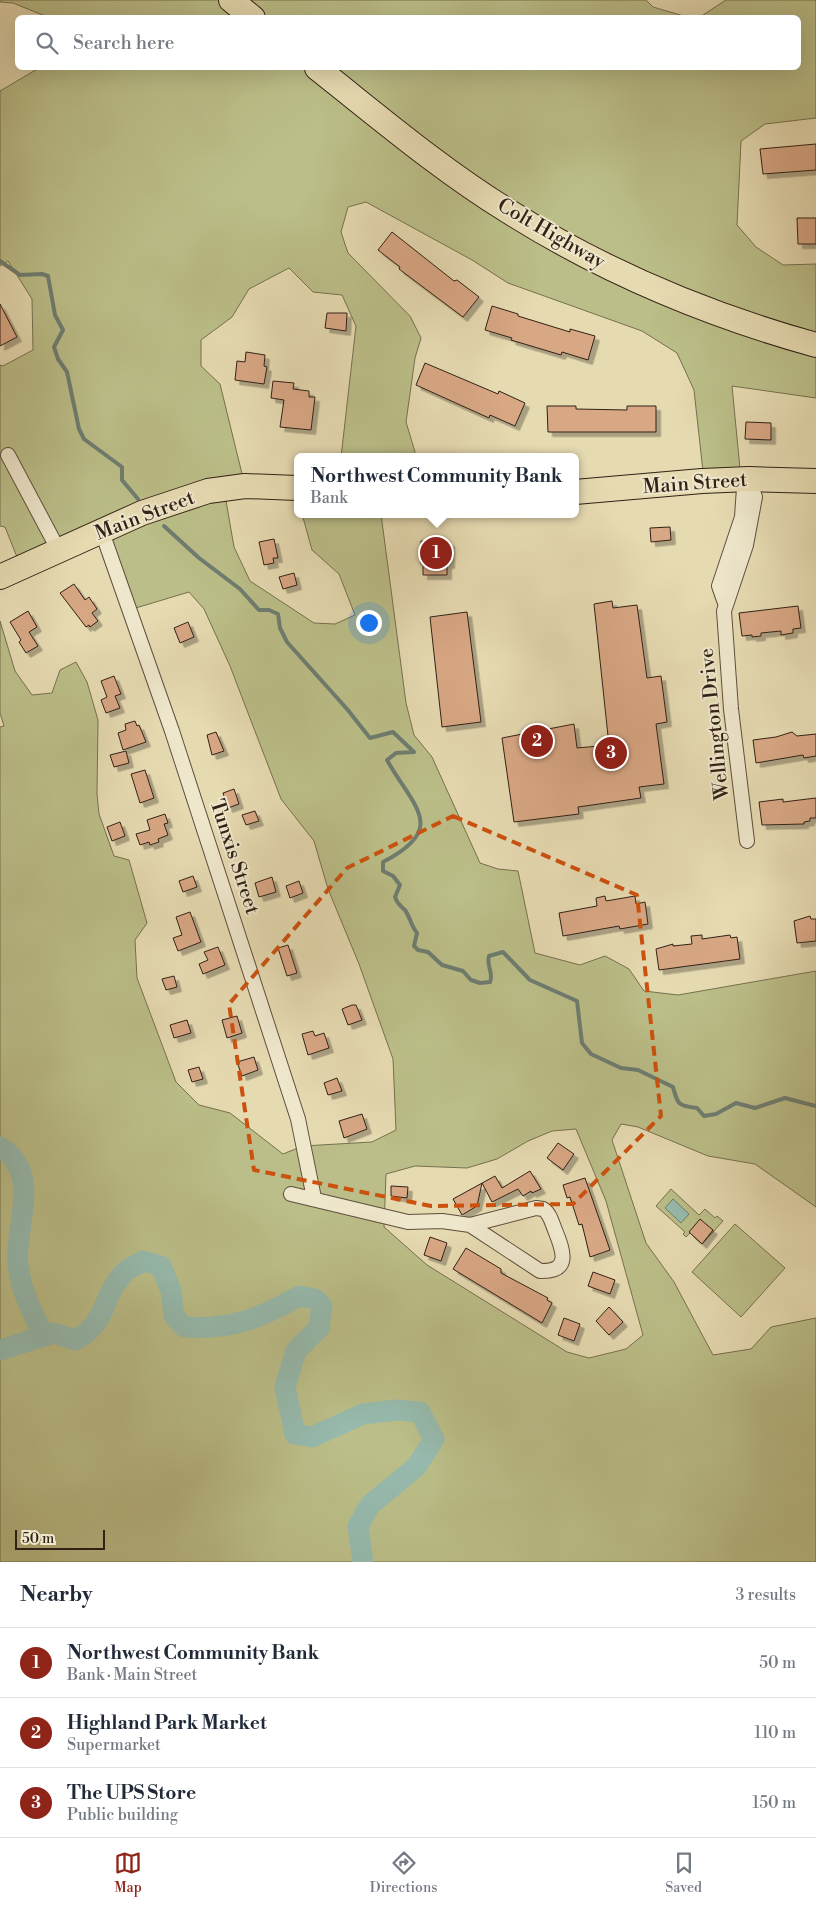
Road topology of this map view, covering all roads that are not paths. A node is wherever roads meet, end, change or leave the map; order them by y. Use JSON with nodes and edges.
{"nodes":[{"id":1,"x":231,"y":0,"type":"edge"},
{"id":2,"x":249,"y":15,"type":"edge"},
{"id":3,"x":320,"y":70,"type":"edge"},
{"id":4,"x":735,"y":319,"type":"junction"},
{"id":5,"x":816,"y":337,"type":"edge"},
{"id":6,"x":816,"y":345,"type":"edge"},
{"id":7,"x":8,"y":455,"type":"dead end"},
{"id":8,"x":749,"y":479,"type":"junction"},
{"id":9,"x":816,"y":481,"type":"edge"},
{"id":10,"x":294,"y":488,"type":"edge"},
{"id":11,"x":579,"y":492,"type":"edge"},
{"id":12,"x":102,"y":532,"type":"junction"},
{"id":13,"x":59,"y":551,"type":"junction"},
{"id":14,"x":0,"y":577,"type":"edge"},
{"id":15,"x":747,"y":841,"type":"dead end"},
{"id":16,"x":291,"y":1194,"type":"dead end"},
{"id":17,"x":314,"y":1198,"type":"junction"},
{"id":18,"x":470,"y":1225,"type":"junction"}],
"edges":[{"from":1,"to":2,"type":"highway"},
{"from":3,"to":4,"type":"highway","name":"Colt Highway"},
{"from":4,"to":5,"type":"highway"},
{"from":4,"to":6,"type":"highway","name":"Colt Highway"},
{"from":7,"to":13,"type":"street"},
{"from":8,"to":9,"type":"highway","name":"Main Street"},
{"from":8,"to":11,"type":"highway","name":"Main Street"},
{"from":8,"to":15,"type":"street","name":"Wellington Drive"},
{"from":10,"to":12,"type":"highway","name":"Main Street"},
{"from":12,"to":13,"type":"highway","name":"Main Street"},
{"from":12,"to":17,"type":"street","name":"Tunxis Street"},
{"from":13,"to":14,"type":"highway","name":"Main Street"},
{"from":16,"to":17,"type":"street"},
{"from":17,"to":18,"type":"street"},
{"from":18,"to":18,"type":"street"}]}
